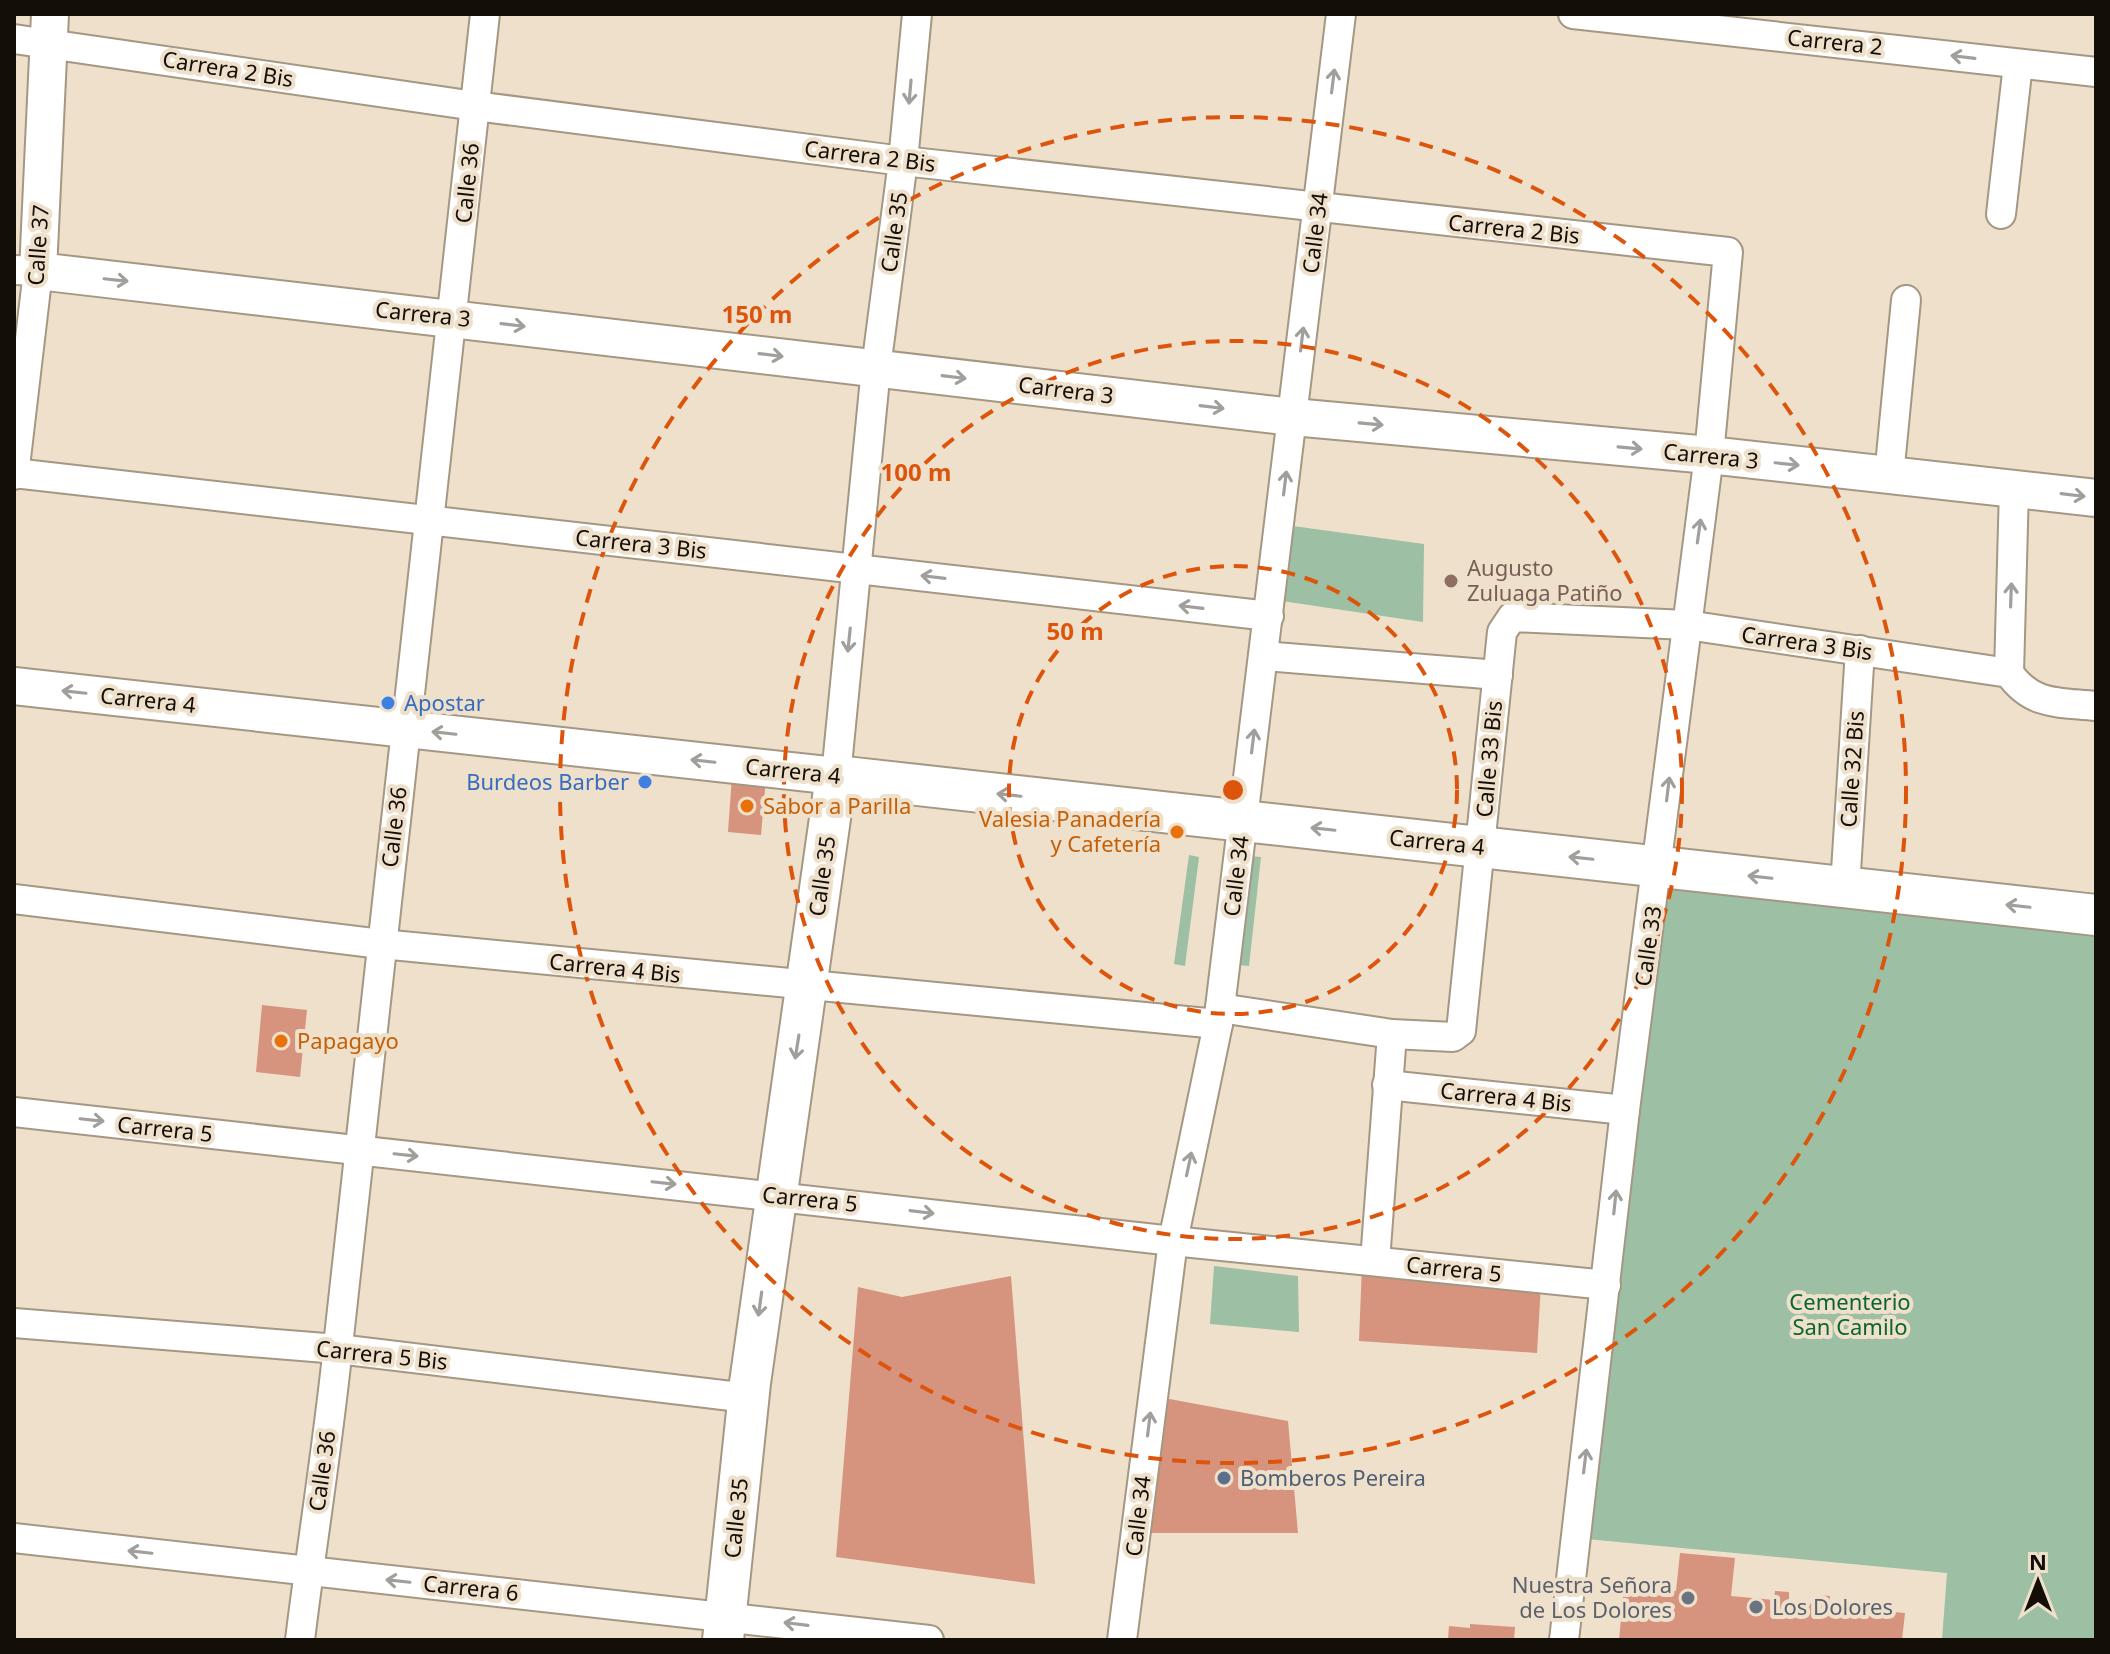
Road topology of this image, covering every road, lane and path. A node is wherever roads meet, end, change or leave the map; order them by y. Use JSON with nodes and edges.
{"nodes":[{"id":1,"x":485,"y":14,"type":"edge"},
{"id":2,"x":917,"y":14,"type":"edge"},
{"id":3,"x":1341,"y":14,"type":"edge"},
{"id":4,"x":1573,"y":14,"type":"edge"},
{"id":5,"x":37,"y":32,"type":"edge"},
{"id":6,"x":2018,"y":64,"type":"junction"},
{"id":7,"x":2096,"y":72,"type":"edge"},
{"id":8,"x":475,"y":106,"type":"junction"},
{"id":9,"x":903,"y":161,"type":"junction"},
{"id":10,"x":1318,"y":207,"type":"junction"},
{"id":11,"x":2001,"y":214,"type":"dead end"},
{"id":12,"x":1728,"y":252,"type":"joint"},
{"id":13,"x":26,"y":271,"type":"edge"},
{"id":14,"x":1906,"y":300,"type":"dead end"},
{"id":15,"x":454,"y":317,"type":"junction"},
{"id":16,"x":876,"y":368,"type":"junction"},
{"id":17,"x":1293,"y":417,"type":"junction"},
{"id":18,"x":1709,"y":455,"type":"junction"},
{"id":19,"x":14,"y":474,"type":"edge"},
{"id":20,"x":1889,"y":476,"type":"junction"},
{"id":21,"x":2014,"y":488,"type":"junction"},
{"id":22,"x":2096,"y":498,"type":"edge"},
{"id":23,"x":430,"y":520,"type":"junction"},
{"id":24,"x":856,"y":568,"type":"junction"},
{"id":25,"x":1269,"y":616,"type":"junction"},
{"id":26,"x":1507,"y":622,"type":"joint"},
{"id":27,"x":1687,"y":625,"type":"junction"},
{"id":28,"x":1860,"y":650,"type":"junction"},
{"id":29,"x":1263,"y":656,"type":"junction"},
{"id":30,"x":2009,"y":673,"type":"junction"},
{"id":31,"x":1498,"y":675,"type":"junction"},
{"id":32,"x":14,"y":686,"type":"edge"},
{"id":33,"x":2096,"y":706,"type":"edge"},
{"id":34,"x":406,"y":729,"type":"junction"},
{"id":35,"x":836,"y":776,"type":"junction"},
{"id":36,"x":1243,"y":820,"type":"junction"},
{"id":37,"x":1481,"y":847,"type":"junction"},
{"id":38,"x":1659,"y":866,"type":"junction"},
{"id":39,"x":1845,"y":887,"type":"junction"},
{"id":40,"x":14,"y":899,"type":"edge"},
{"id":41,"x":2096,"y":915,"type":"edge"},
{"id":42,"x":381,"y":944,"type":"junction"},
{"id":43,"x":806,"y":987,"type":"junction"},
{"id":44,"x":1219,"y":1016,"type":"junction"},
{"id":45,"x":1392,"y":1034,"type":"junction"},
{"id":46,"x":1387,"y":1085,"type":"junction"},
{"id":47,"x":1625,"y":1110,"type":"junction"},
{"id":48,"x":14,"y":1112,"type":"edge"},
{"id":49,"x":357,"y":1150,"type":"junction"},
{"id":50,"x":775,"y":1195,"type":"junction"},
{"id":51,"x":1173,"y":1241,"type":"junction"},
{"id":52,"x":1375,"y":1261,"type":"junction"},
{"id":53,"x":1606,"y":1285,"type":"junction"},
{"id":54,"x":14,"y":1323,"type":"edge"},
{"id":55,"x":338,"y":1349,"type":"junction"},
{"id":56,"x":748,"y":1398,"type":"junction"},
{"id":57,"x":14,"y":1538,"type":"edge"},
{"id":58,"x":308,"y":1571,"type":"junction"},
{"id":59,"x":725,"y":1628,"type":"edge"},
{"id":60,"x":300,"y":1640,"type":"edge"},
{"id":61,"x":929,"y":1640,"type":"edge"},
{"id":62,"x":1122,"y":1640,"type":"edge"},
{"id":63,"x":1564,"y":1640,"type":"edge"}],
"edges":[{"from":1,"to":8,"type":"street","name":"Calle 36"},
{"from":2,"to":9,"type":"street","name":"Calle 35","one_way":true},
{"from":10,"to":3,"type":"street","name":"Calle 34","one_way":true},
{"from":6,"to":4,"type":"street","name":"Carrera 2","one_way":true},
{"from":5,"to":8,"type":"street","name":"Carrera 2 Bis"},
{"from":5,"to":13,"type":"street","name":"Calle 37"},
{"from":6,"to":7,"type":"street","name":"Carrera 2"},
{"from":6,"to":11,"type":"street"},
{"from":8,"to":9,"type":"street","name":"Carrera 2 Bis"},
{"from":8,"to":15,"type":"street","name":"Calle 36"},
{"from":9,"to":10,"type":"street","name":"Carrera 2 Bis"},
{"from":9,"to":16,"type":"street","name":"Calle 35"},
{"from":10,"to":12,"type":"street","name":"Carrera 2 Bis"},
{"from":17,"to":10,"type":"street","name":"Calle 34","one_way":true},
{"from":12,"to":18,"type":"street","name":"Calle 33"},
{"from":13,"to":15,"type":"street","name":"Carrera 3","one_way":true},
{"from":13,"to":19,"type":"street","name":"Calle 37"},
{"from":14,"to":20,"type":"street"},
{"from":15,"to":16,"type":"street","name":"Carrera 3","one_way":true},
{"from":15,"to":23,"type":"street","name":"Calle 36"},
{"from":16,"to":17,"type":"street","name":"Carrera 3","one_way":true},
{"from":16,"to":24,"type":"street","name":"Calle 35"},
{"from":17,"to":18,"type":"street","name":"Carrera 3","one_way":true},
{"from":25,"to":17,"type":"street","name":"Calle 34","one_way":true},
{"from":18,"to":20,"type":"street","name":"Carrera 3","one_way":true},
{"from":27,"to":18,"type":"street","name":"Calle 33","one_way":true},
{"from":19,"to":23,"type":"street","name":"Carrera 3 Bis"},
{"from":20,"to":21,"type":"street","name":"Carrera 3"},
{"from":21,"to":22,"type":"street","name":"Carrera 3","one_way":true},
{"from":30,"to":21,"type":"street","one_way":true},
{"from":23,"to":24,"type":"street","name":"Carrera 3 Bis"},
{"from":23,"to":34,"type":"street","name":"Calle 36"},
{"from":25,"to":24,"type":"street","name":"Carrera 3 Bis","one_way":true},
{"from":24,"to":35,"type":"street","name":"Calle 35","one_way":true},
{"from":25,"to":29,"type":"street","name":"Calle 34"},
{"from":26,"to":27,"type":"street","name":"Carrera 3 Bis"},
{"from":26,"to":31,"type":"street","name":"Calle 33 Bis"},
{"from":27,"to":28,"type":"street","name":"Carrera 3 Bis"},
{"from":38,"to":27,"type":"street","name":"Calle 33","one_way":true},
{"from":28,"to":30,"type":"street","name":"Carrera 3 Bis"},
{"from":28,"to":39,"type":"street","name":"Calle 32 Bis"},
{"from":29,"to":31,"type":"street"},
{"from":36,"to":29,"type":"street","name":"Calle 34","one_way":true},
{"from":30,"to":33,"type":"street"},
{"from":31,"to":37,"type":"street","name":"Calle 33 Bis"},
{"from":34,"to":32,"type":"street","name":"Carrera 4","one_way":true},
{"from":35,"to":34,"type":"street","name":"Carrera 4","one_way":true},
{"from":34,"to":42,"type":"street","name":"Calle 36"},
{"from":36,"to":35,"type":"main road","name":"Carrera 4","one_way":true},
{"from":35,"to":43,"type":"main road","name":"Calle 35"},
{"from":37,"to":36,"type":"main road","name":"Carrera 4","one_way":true},
{"from":36,"to":44,"type":"street","name":"Calle 34"},
{"from":38,"to":37,"type":"main road","name":"Carrera 4","one_way":true},
{"from":37,"to":45,"type":"street","name":"Calle 33 Bis"},
{"from":39,"to":38,"type":"main road","name":"Carrera 4","one_way":true},
{"from":38,"to":47,"type":"street","name":"Calle 33"},
{"from":41,"to":39,"type":"main road","name":"Carrera 4","one_way":true},
{"from":40,"to":42,"type":"street","name":"Carrera 4 Bis"},
{"from":42,"to":43,"type":"street","name":"Carrera 4 Bis"},
{"from":42,"to":49,"type":"street","name":"Calle 36"},
{"from":43,"to":44,"type":"street","name":"Carrera 4 Bis"},
{"from":43,"to":50,"type":"main road","name":"Calle 35","one_way":true},
{"from":44,"to":45,"type":"street"},
{"from":51,"to":44,"type":"street","name":"Calle 34","one_way":true},
{"from":45,"to":46,"type":"street"},
{"from":46,"to":47,"type":"street","name":"Carrera 4 Bis"},
{"from":46,"to":52,"type":"street"},
{"from":53,"to":47,"type":"street","name":"Calle 33","one_way":true},
{"from":48,"to":49,"type":"street","name":"Carrera 5","one_way":true},
{"from":49,"to":50,"type":"street","name":"Carrera 5","one_way":true},
{"from":49,"to":55,"type":"street","name":"Calle 36"},
{"from":50,"to":51,"type":"street","name":"Carrera 5","one_way":true},
{"from":50,"to":56,"type":"main road","name":"Calle 35","one_way":true},
{"from":51,"to":52,"type":"street","name":"Carrera 5"},
{"from":62,"to":51,"type":"street","name":"Calle 34","one_way":true},
{"from":52,"to":53,"type":"street","name":"Carrera 5"},
{"from":63,"to":53,"type":"street","name":"Calle 33","one_way":true},
{"from":54,"to":55,"type":"street","name":"Carrera 5 Bis"},
{"from":55,"to":56,"type":"street","name":"Carrera 5 Bis"},
{"from":55,"to":58,"type":"street","name":"Calle 36"},
{"from":56,"to":59,"type":"main road","name":"Calle 35"},
{"from":58,"to":57,"type":"street","name":"Carrera 6","one_way":true},
{"from":59,"to":58,"type":"street","name":"Carrera 6","one_way":true},
{"from":58,"to":60,"type":"street","name":"Calle 36"},
{"from":61,"to":59,"type":"street","name":"Carrera 6","one_way":true}]}
